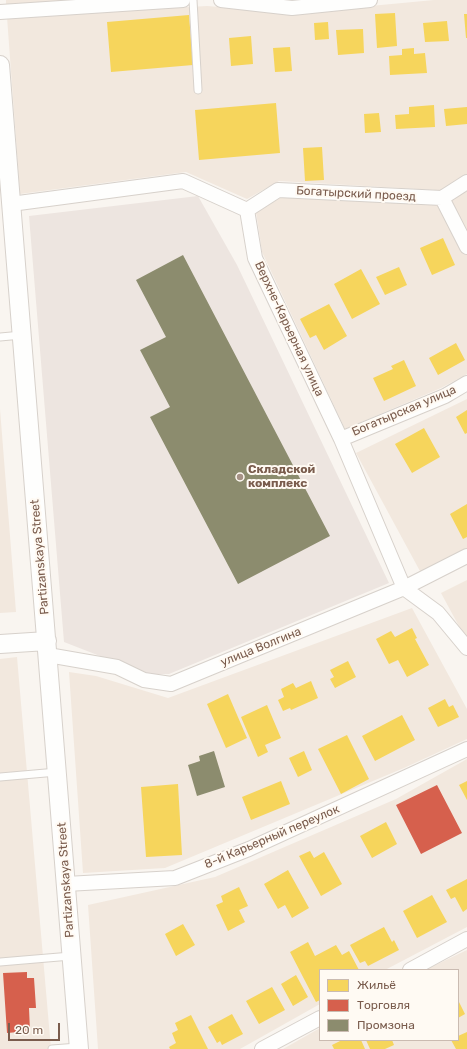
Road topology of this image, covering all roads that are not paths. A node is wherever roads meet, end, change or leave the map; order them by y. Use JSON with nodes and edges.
{"nodes":[{"id":1,"x":183,"y":0,"type":"edge"},
{"id":2,"x":193,"y":0,"type":"edge"},
{"id":3,"x":221,"y":0,"type":"edge"},
{"id":4,"x":370,"y":0,"type":"edge"},
{"id":5,"x":0,"y":12,"type":"edge"},
{"id":6,"x":0,"y":65,"type":"edge"},
{"id":7,"x":198,"y":90,"type":"dead end"},
{"id":8,"x":467,"y":182,"type":"edge"},
{"id":9,"x":442,"y":198,"type":"junction"},
{"id":10,"x":11,"y":204,"type":"junction"},
{"id":11,"x":247,"y":210,"type":"junction"},
{"id":12,"x":467,"y":247,"type":"edge"},
{"id":13,"x":22,"y":335,"type":"junction"},
{"id":14,"x":0,"y":337,"type":"edge"},
{"id":15,"x":467,"y":383,"type":"edge"},
{"id":16,"x":341,"y":438,"type":"junction"},
{"id":17,"x":467,"y":556,"type":"edge"},
{"id":18,"x":404,"y":588,"type":"junction"},
{"id":19,"x":0,"y":644,"type":"edge"},
{"id":20,"x":47,"y":648,"type":"junction"},
{"id":21,"x":467,"y":648,"type":"edge"},
{"id":22,"x":467,"y":749,"type":"edge"},
{"id":23,"x":57,"y":772,"type":"junction"},
{"id":24,"x":0,"y":777,"type":"edge"},
{"id":25,"x":66,"y":884,"type":"junction"},
{"id":26,"x":467,"y":939,"type":"edge"},
{"id":27,"x":71,"y":956,"type":"junction"},
{"id":28,"x":0,"y":962,"type":"edge"},
{"id":29,"x":412,"y":969,"type":"edge"},
{"id":30,"x":319,"y":1019,"type":"edge"},
{"id":31,"x":79,"y":1048,"type":"edge"},
{"id":32,"x":52,"y":1049,"type":"edge"},
{"id":33,"x":262,"y":1049,"type":"edge"}],
"edges":[{"from":1,"to":5,"type":"street"},
{"from":2,"to":7,"type":"lane"},
{"from":3,"to":4,"type":"street"},
{"from":6,"to":10,"type":"street","name":"Partizanskaya Street"},
{"from":8,"to":9,"type":"street"},
{"from":9,"to":11,"type":"street","name":"Богатырский проезд"},
{"from":9,"to":12,"type":"street"},
{"from":10,"to":11,"type":"street"},
{"from":10,"to":13,"type":"street","name":"Partizanskaya Street"},
{"from":11,"to":16,"type":"street","name":"Верхне-Карьерная улица"},
{"from":13,"to":14,"type":"lane"},
{"from":13,"to":20,"type":"street","name":"Partizanskaya Street"},
{"from":15,"to":16,"type":"street","name":"Богатырская улица"},
{"from":16,"to":18,"type":"street","name":"Верхне-Карьерная улица"},
{"from":17,"to":18,"type":"street","name":"улица Волгина"},
{"from":18,"to":20,"type":"street","name":"улица Волгина"},
{"from":18,"to":21,"type":"street"},
{"from":19,"to":20,"type":"street","name":"улица Волгина"},
{"from":20,"to":23,"type":"street","name":"Partizanskaya Street"},
{"from":22,"to":25,"type":"street","name":"8-й Карьерный переулок"},
{"from":23,"to":24,"type":"lane"},
{"from":23,"to":25,"type":"street","name":"Partizanskaya Street"},
{"from":25,"to":27,"type":"street","name":"Partizanskaya Street"},
{"from":26,"to":29,"type":"street"},
{"from":27,"to":28,"type":"lane"},
{"from":27,"to":31,"type":"street","name":"Partizanskaya Street"},
{"from":30,"to":33,"type":"street"},
{"from":31,"to":32,"type":"lane"}]}
